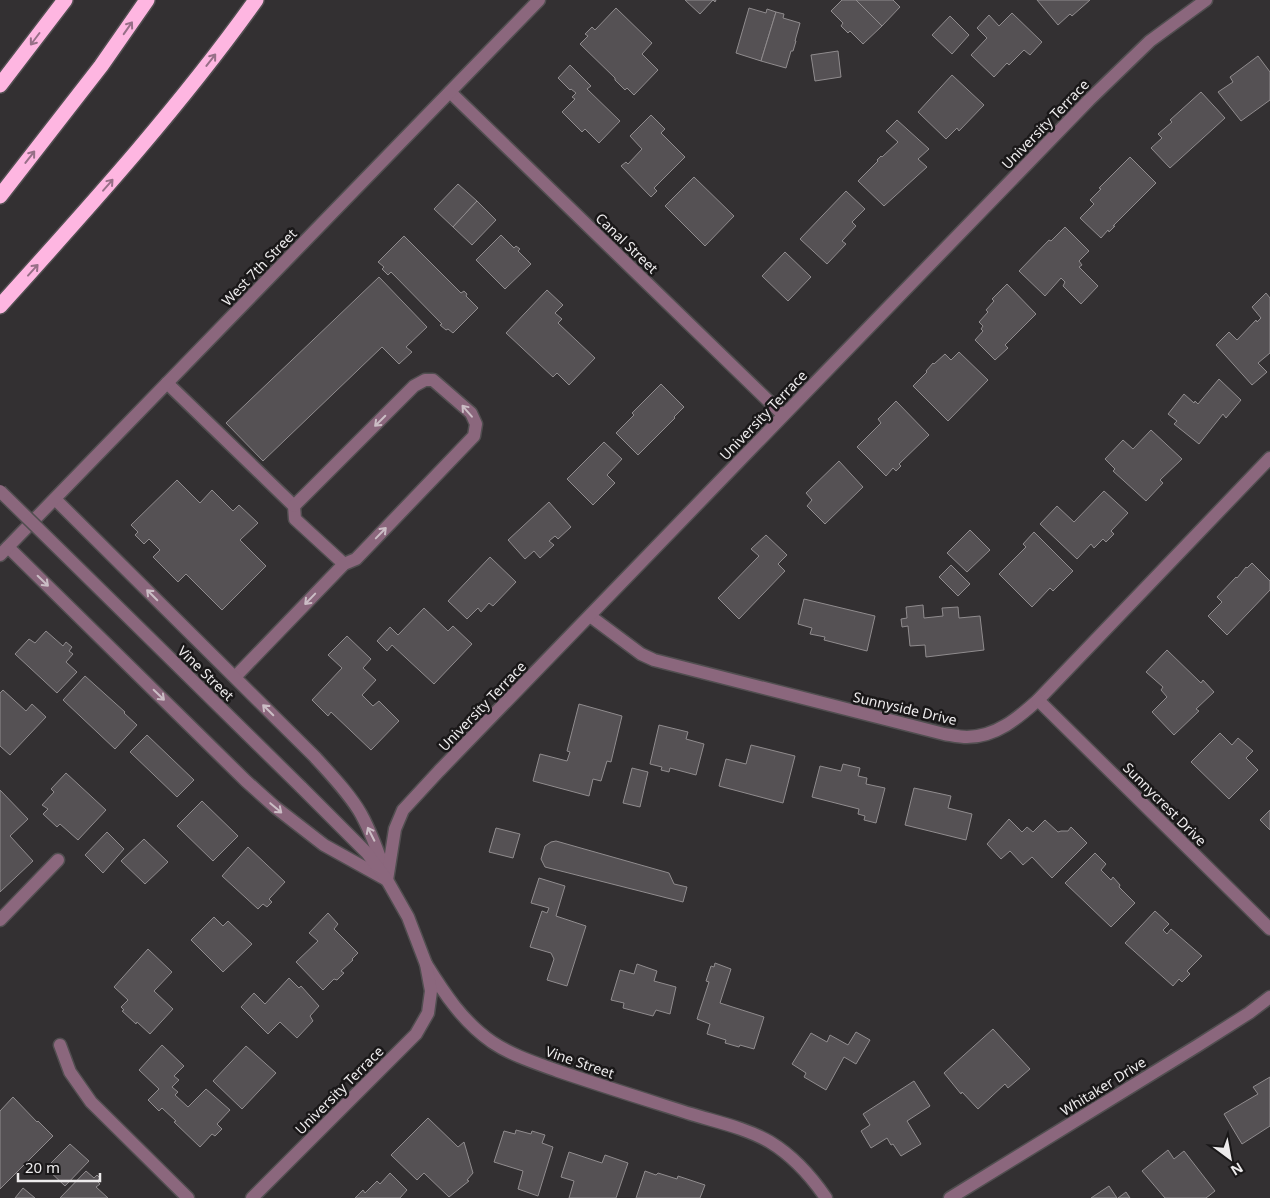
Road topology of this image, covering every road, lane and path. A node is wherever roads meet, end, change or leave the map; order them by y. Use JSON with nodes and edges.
{"nodes":[{"id":1,"x":65,"y":0,"type":"edge"},
{"id":2,"x":147,"y":0,"type":"edge"},
{"id":3,"x":256,"y":0,"type":"edge"},
{"id":4,"x":539,"y":0,"type":"edge"},
{"id":5,"x":1206,"y":0,"type":"edge"},
{"id":6,"x":0,"y":85,"type":"edge"},
{"id":7,"x":450,"y":92,"type":"junction"},
{"id":8,"x":0,"y":196,"type":"edge"},
{"id":9,"x":0,"y":306,"type":"edge"},
{"id":10,"x":167,"y":383,"type":"junction"},
{"id":11,"x":783,"y":415,"type":"junction"},
{"id":12,"x":1270,"y":458,"type":"edge"},
{"id":13,"x":0,"y":491,"type":"edge"},
{"id":14,"x":55,"y":499,"type":"junction"},
{"id":15,"x":294,"y":506,"type":"junction"},
{"id":16,"x":4,"y":551,"type":"edge"},
{"id":17,"x":344,"y":564,"type":"junction"},
{"id":18,"x":590,"y":616,"type":"junction"},
{"id":19,"x":235,"y":677,"type":"junction"},
{"id":20,"x":1038,"y":700,"type":"junction"},
{"id":21,"x":58,"y":860,"type":"dead end"},
{"id":22,"x":387,"y":880,"type":"junction"},
{"id":23,"x":0,"y":920,"type":"edge"},
{"id":24,"x":1270,"y":929,"type":"edge"},
{"id":25,"x":426,"y":964,"type":"junction"},
{"id":26,"x":1270,"y":997,"type":"edge"},
{"id":27,"x":60,"y":1045,"type":"dead end"},
{"id":28,"x":188,"y":1198,"type":"edge"},
{"id":29,"x":252,"y":1198,"type":"edge"},
{"id":30,"x":826,"y":1198,"type":"edge"},
{"id":31,"x":950,"y":1198,"type":"edge"}],
"edges":[{"from":1,"to":6,"type":"highway","one_way":true},
{"from":8,"to":2,"type":"highway","one_way":true},
{"from":9,"to":3,"type":"highway","one_way":true},
{"from":4,"to":7,"type":"street","name":"West 7th Street"},
{"from":5,"to":11,"type":"street","name":"University Terrace"},
{"from":7,"to":10,"type":"street","name":"West 7th Street"},
{"from":7,"to":11,"type":"street","name":"Canal Street"},
{"from":10,"to":14,"type":"street","name":"West 7th Street"},
{"from":10,"to":15,"type":"street"},
{"from":11,"to":18,"type":"street","name":"University Terrace"},
{"from":12,"to":20,"type":"street","name":"Sunnyside Drive"},
{"from":13,"to":22,"type":"street","name":"Vine Street","bridge":true},
{"from":14,"to":16,"type":"street","name":"West 7th Street"},
{"from":19,"to":14,"type":"street","name":"Vine Street","one_way":true},
{"from":15,"to":17,"type":"street"},
{"from":17,"to":15,"type":"street","one_way":true},
{"from":16,"to":22,"type":"street","one_way":true},
{"from":17,"to":19,"type":"street","one_way":true},
{"from":18,"to":20,"type":"street","name":"Sunnyside Drive"},
{"from":18,"to":22,"type":"street","name":"University Terrace"},
{"from":22,"to":19,"type":"street","name":"Vine Street","one_way":true},
{"from":20,"to":24,"type":"street","name":"Sunnycrest Drive"},
{"from":21,"to":23,"type":"street"},
{"from":22,"to":25,"type":"street","name":"Vine Street"},
{"from":25,"to":29,"type":"street","name":"University Terrace"},
{"from":25,"to":30,"type":"street","name":"Vine Street"},
{"from":26,"to":31,"type":"street","name":"Whitaker Drive"},
{"from":27,"to":28,"type":"street"}]}
